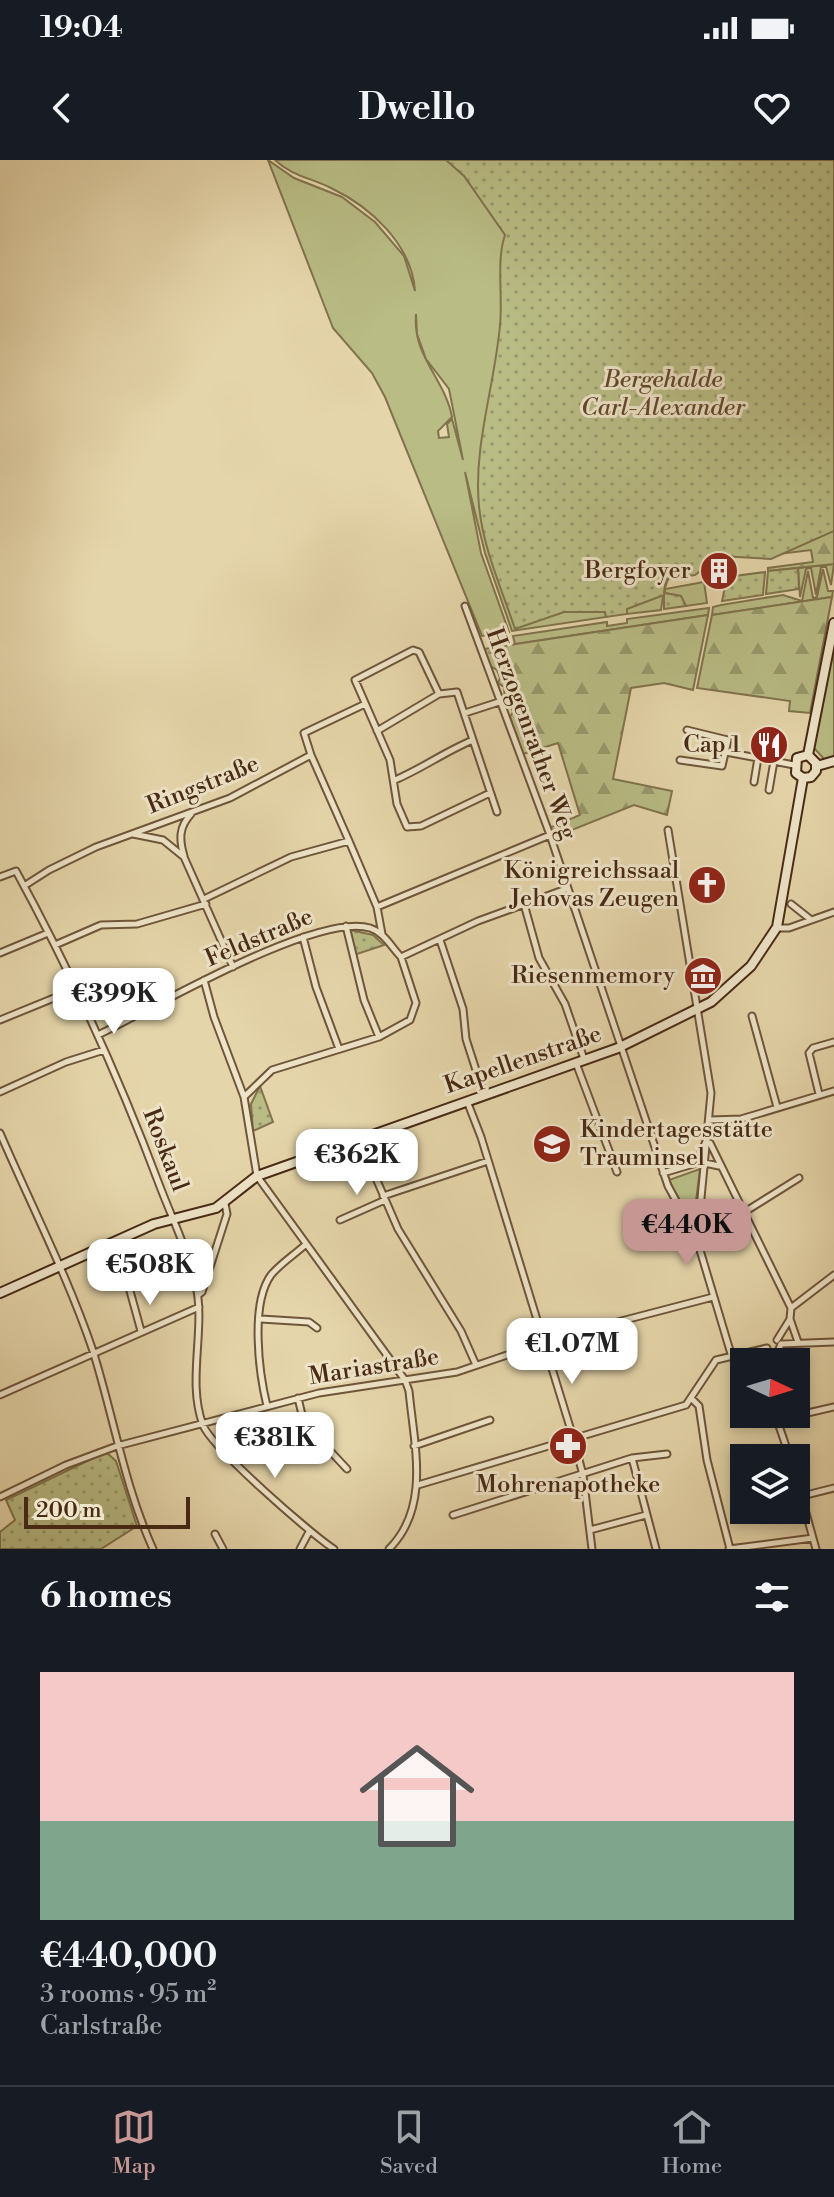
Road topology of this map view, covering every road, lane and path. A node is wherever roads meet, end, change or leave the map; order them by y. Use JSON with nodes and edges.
{"nodes":[{"id":1,"x":465,"y":606,"type":"dead end"},
{"id":2,"x":834,"y":623,"type":"edge"},
{"id":3,"x":439,"y":694,"type":"junction"},
{"id":4,"x":502,"y":701,"type":"junction"},
{"id":5,"x":365,"y":704,"type":"junction"},
{"id":6,"x":465,"y":713,"type":"junction"},
{"id":7,"x":687,"y":730,"type":"dead end"},
{"id":8,"x":377,"y":731,"type":"junction"},
{"id":9,"x":473,"y":740,"type":"junction"},
{"id":10,"x":726,"y":752,"type":"junction"},
{"id":11,"x":311,"y":755,"type":"junction"},
{"id":12,"x":808,"y":755,"type":"junction"},
{"id":13,"x":758,"y":758,"type":"junction"},
{"id":14,"x":680,"y":760,"type":"dead end"},
{"id":15,"x":774,"y":761,"type":"junction"},
{"id":16,"x":834,"y":761,"type":"edge"},
{"id":17,"x":794,"y":765,"type":"junction"},
{"id":18,"x":817,"y":766,"type":"junction"},
{"id":19,"x":803,"y":778,"type":"junction"},
{"id":20,"x":395,"y":780,"type":"junction"},
{"id":21,"x":754,"y":782,"type":"dead end"},
{"id":22,"x":769,"y":790,"type":"dead end"},
{"id":23,"x":490,"y":793,"type":"junction"},
{"id":24,"x":193,"y":812,"type":"junction"},
{"id":25,"x":497,"y":812,"type":"dead end"},
{"id":26,"x":668,"y":830,"type":"dead end"},
{"id":27,"x":132,"y":834,"type":"junction"},
{"id":28,"x":550,"y":835,"type":"junction"},
{"id":29,"x":349,"y":841,"type":"junction"},
{"id":30,"x":184,"y":857,"type":"junction"},
{"id":31,"x":0,"y":877,"type":"edge"},
{"id":32,"x":24,"y":886,"type":"junction"},
{"id":33,"x":566,"y":889,"type":"junction"},
{"id":34,"x":205,"y":902,"type":"junction"},
{"id":35,"x":524,"y":904,"type":"junction"},
{"id":36,"x":791,"y":904,"type":"dead end"},
{"id":37,"x":377,"y":907,"type":"junction"},
{"id":38,"x":834,"y":912,"type":"edge"},
{"id":39,"x":811,"y":920,"type":"junction"},
{"id":40,"x":346,"y":926,"type":"junction"},
{"id":41,"x":777,"y":927,"type":"junction"},
{"id":42,"x":48,"y":933,"type":"junction"},
{"id":43,"x":382,"y":934,"type":"junction"},
{"id":44,"x":303,"y":937,"type":"junction"},
{"id":45,"x":440,"y":940,"type":"junction"},
{"id":46,"x":55,"y":945,"type":"junction"},
{"id":47,"x":0,"y":953,"type":"edge"},
{"id":48,"x":401,"y":957,"type":"junction"},
{"id":49,"x":233,"y":967,"type":"junction"},
{"id":50,"x":204,"y":980,"type":"junction"},
{"id":51,"x":76,"y":989,"type":"junction"},
{"id":52,"x":696,"y":1012,"type":"junction"},
{"id":53,"x":752,"y":1016,"type":"dead end"},
{"id":54,"x":0,"y":1020,"type":"edge"},
{"id":55,"x":98,"y":1035,"type":"junction"},
{"id":56,"x":379,"y":1037,"type":"junction"},
{"id":57,"x":834,"y":1042,"type":"edge"},
{"id":58,"x":618,"y":1048,"type":"junction"},
{"id":59,"x":339,"y":1049,"type":"junction"},
{"id":60,"x":104,"y":1050,"type":"junction"},
{"id":61,"x":580,"y":1062,"type":"junction"},
{"id":62,"x":834,"y":1091,"type":"edge"},
{"id":63,"x":0,"y":1092,"type":"edge"},
{"id":64,"x":819,"y":1094,"type":"junction"},
{"id":65,"x":484,"y":1096,"type":"junction"},
{"id":66,"x":244,"y":1097,"type":"junction"},
{"id":67,"x":467,"y":1101,"type":"junction"},
{"id":68,"x":777,"y":1107,"type":"junction"},
{"id":69,"x":710,"y":1120,"type":"junction"},
{"id":70,"x":0,"y":1133,"type":"edge"},
{"id":71,"x":708,"y":1135,"type":"junction"},
{"id":72,"x":359,"y":1139,"type":"junction"},
{"id":73,"x":488,"y":1161,"type":"junction"},
{"id":74,"x":705,"y":1162,"type":"junction"},
{"id":75,"x":696,"y":1163,"type":"junction"},
{"id":76,"x":617,"y":1172,"type":"dead end"},
{"id":77,"x":724,"y":1172,"type":"junction"},
{"id":78,"x":663,"y":1173,"type":"junction"},
{"id":79,"x":257,"y":1176,"type":"junction"},
{"id":80,"x":799,"y":1178,"type":"dead end"},
{"id":81,"x":384,"y":1198,"type":"junction"},
{"id":82,"x":225,"y":1204,"type":"junction"},
{"id":83,"x":743,"y":1213,"type":"junction"},
{"id":84,"x":171,"y":1218,"type":"junction"},
{"id":85,"x":340,"y":1220,"type":"dead end"},
{"id":86,"x":696,"y":1231,"type":"junction"},
{"id":87,"x":305,"y":1245,"type":"junction"},
{"id":88,"x":58,"y":1267,"type":"junction"},
{"id":89,"x":834,"y":1275,"type":"edge"},
{"id":90,"x":0,"y":1291,"type":"edge"},
{"id":91,"x":130,"y":1291,"type":"dead end"},
{"id":92,"x":198,"y":1295,"type":"junction"},
{"id":93,"x":713,"y":1297,"type":"junction"},
{"id":94,"x":199,"y":1307,"type":"junction"},
{"id":95,"x":791,"y":1308,"type":"junction"},
{"id":96,"x":261,"y":1319,"type":"junction"},
{"id":97,"x":790,"y":1319,"type":"junction"},
{"id":98,"x":317,"y":1328,"type":"dead end"},
{"id":99,"x":141,"y":1331,"type":"junction"},
{"id":100,"x":779,"y":1342,"type":"junction"},
{"id":101,"x":798,"y":1342,"type":"junction"},
{"id":102,"x":834,"y":1342,"type":"edge"},
{"id":103,"x":543,"y":1344,"type":"junction"},
{"id":104,"x":767,"y":1348,"type":"edge"},
{"id":105,"x":778,"y":1348,"type":"edge"},
{"id":106,"x":730,"y":1351,"type":"edge"},
{"id":107,"x":94,"y":1355,"type":"junction"},
{"id":108,"x":730,"y":1355,"type":"edge"},
{"id":109,"x":476,"y":1365,"type":"junction"},
{"id":110,"x":405,"y":1380,"type":"junction"},
{"id":111,"x":0,"y":1395,"type":"edge"},
{"id":112,"x":298,"y":1398,"type":"junction"},
{"id":113,"x":691,"y":1398,"type":"junction"},
{"id":114,"x":267,"y":1406,"type":"junction"},
{"id":115,"x":834,"y":1407,"type":"edge"},
{"id":116,"x":810,"y":1411,"type":"edge"},
{"id":117,"x":490,"y":1420,"type":"dead end"},
{"id":118,"x":202,"y":1424,"type":"junction"},
{"id":119,"x":573,"y":1437,"type":"junction"},
{"id":120,"x":117,"y":1446,"type":"junction"},
{"id":121,"x":414,"y":1446,"type":"junction"},
{"id":122,"x":667,"y":1454,"type":"dead end"},
{"id":123,"x":632,"y":1458,"type":"junction"},
{"id":124,"x":347,"y":1469,"type":"dead end"},
{"id":125,"x":583,"y":1475,"type":"junction"},
{"id":126,"x":418,"y":1485,"type":"junction"},
{"id":127,"x":834,"y":1488,"type":"edge"},
{"id":128,"x":810,"y":1494,"type":"edge"},
{"id":129,"x":0,"y":1497,"type":"edge"},
{"id":130,"x":453,"y":1515,"type":"dead end"},
{"id":131,"x":646,"y":1515,"type":"junction"},
{"id":132,"x":809,"y":1524,"type":"edge"},
{"id":133,"x":590,"y":1530,"type":"junction"},
{"id":134,"x":309,"y":1532,"type":"junction"},
{"id":135,"x":215,"y":1534,"type":"dead end"},
{"id":136,"x":813,"y":1538,"type":"junction"},
{"id":137,"x":153,"y":1549,"type":"edge"},
{"id":138,"x":223,"y":1549,"type":"edge"},
{"id":139,"x":300,"y":1549,"type":"edge"},
{"id":140,"x":334,"y":1549,"type":"edge"},
{"id":141,"x":389,"y":1549,"type":"edge"},
{"id":142,"x":592,"y":1549,"type":"edge"},
{"id":143,"x":656,"y":1549,"type":"edge"},
{"id":144,"x":729,"y":1549,"type":"edge"},
{"id":145,"x":816,"y":1549,"type":"edge"}],
"edges":[{"from":1,"to":4,"type":"street","name":"Herzogenrather Weg"},
{"from":2,"to":12,"type":"street"},
{"from":3,"to":5,"type":"street"},
{"from":3,"to":6,"type":"street"},
{"from":3,"to":8,"type":"street"},
{"from":4,"to":6,"type":"street"},
{"from":4,"to":28,"type":"street","name":"Herzogenrather Weg"},
{"from":5,"to":8,"type":"street"},
{"from":5,"to":11,"type":"street"},
{"from":6,"to":9,"type":"street"},
{"from":7,"to":10,"type":"street"},
{"from":8,"to":20,"type":"street"},
{"from":9,"to":20,"type":"street"},
{"from":9,"to":23,"type":"street"},
{"from":10,"to":13,"type":"street"},
{"from":10,"to":14,"type":"street"},
{"from":11,"to":24,"type":"street","name":"Ringstraße"},
{"from":11,"to":29,"type":"street"},
{"from":12,"to":17,"type":"street"},
{"from":12,"to":18,"type":"street"},
{"from":13,"to":15,"type":"street"},
{"from":13,"to":21,"type":"street"},
{"from":15,"to":17,"type":"street"},
{"from":15,"to":22,"type":"street"},
{"from":16,"to":18,"type":"street"},
{"from":17,"to":19,"type":"street"},
{"from":18,"to":19,"type":"street"},
{"from":19,"to":41,"type":"street"},
{"from":20,"to":23,"type":"street"},
{"from":23,"to":25,"type":"street"},
{"from":24,"to":27,"type":"street","name":"Ringstraße"},
{"from":24,"to":30,"type":"street"},
{"from":26,"to":52,"type":"street"},
{"from":27,"to":30,"type":"street"},
{"from":27,"to":32,"type":"street","name":"Ringstraße"},
{"from":28,"to":33,"type":"street","name":"Herzogenrather Weg"},
{"from":28,"to":37,"type":"street"},
{"from":29,"to":34,"type":"street"},
{"from":29,"to":37,"type":"street"},
{"from":30,"to":34,"type":"street"},
{"from":31,"to":32,"type":"street","name":"Roskaul"},
{"from":32,"to":42,"type":"street","name":"Roskaul"},
{"from":33,"to":35,"type":"street"},
{"from":33,"to":58,"type":"street","name":"Herzogenrather Weg"},
{"from":34,"to":46,"type":"street"},
{"from":34,"to":49,"type":"street"},
{"from":35,"to":45,"type":"street"},
{"from":35,"to":61,"type":"street"},
{"from":36,"to":39,"type":"street"},
{"from":37,"to":43,"type":"street"},
{"from":38,"to":39,"type":"street"},
{"from":39,"to":41,"type":"street"},
{"from":40,"to":43,"type":"street","name":"Feldstraße"},
{"from":40,"to":44,"type":"street","name":"Feldstraße"},
{"from":40,"to":56,"type":"street"},
{"from":41,"to":52,"type":"street","name":"Kapellenstraße"},
{"from":42,"to":46,"type":"street","name":"Roskaul"},
{"from":42,"to":47,"type":"street"},
{"from":43,"to":48,"type":"street"},
{"from":44,"to":49,"type":"street","name":"Feldstraße"},
{"from":44,"to":59,"type":"street"},
{"from":45,"to":48,"type":"street"},
{"from":45,"to":65,"type":"street"},
{"from":46,"to":51,"type":"street","name":"Roskaul"},
{"from":48,"to":56,"type":"street"},
{"from":49,"to":50,"type":"street","name":"Feldstraße"},
{"from":50,"to":55,"type":"street","name":"Feldstraße"},
{"from":50,"to":66,"type":"street"},
{"from":51,"to":54,"type":"street"},
{"from":51,"to":55,"type":"street","name":"Roskaul"},
{"from":52,"to":58,"type":"street","name":"Kapellenstraße"},
{"from":52,"to":69,"type":"street"},
{"from":53,"to":68,"type":"street"},
{"from":55,"to":60,"type":"street","name":"Roskaul"},
{"from":56,"to":59,"type":"street"},
{"from":57,"to":64,"type":"street"},
{"from":58,"to":61,"type":"street","name":"Kapellenstraße"},
{"from":58,"to":78,"type":"street","name":"Herzogenrather Weg"},
{"from":59,"to":66,"type":"street"},
{"from":60,"to":63,"type":"street"},
{"from":60,"to":84,"type":"street","name":"Roskaul"},
{"from":61,"to":65,"type":"street","name":"Kapellenstraße"},
{"from":61,"to":76,"type":"street"},
{"from":62,"to":64,"type":"street"},
{"from":64,"to":68,"type":"street"},
{"from":65,"to":67,"type":"street","name":"Kapellenstraße"},
{"from":66,"to":79,"type":"street"},
{"from":67,"to":72,"type":"street","name":"Kapellenstraße"},
{"from":67,"to":73,"type":"street"},
{"from":68,"to":69,"type":"street"},
{"from":69,"to":71,"type":"street"},
{"from":70,"to":88,"type":"street"},
{"from":71,"to":74,"type":"street"},
{"from":71,"to":75,"type":"street"},
{"from":71,"to":77,"type":"street"},
{"from":72,"to":79,"type":"street","name":"Kapellenstraße"},
{"from":72,"to":81,"type":"street"},
{"from":73,"to":81,"type":"street"},
{"from":73,"to":103,"type":"street"},
{"from":74,"to":75,"type":"street"},
{"from":74,"to":77,"type":"street"},
{"from":74,"to":86,"type":"street"},
{"from":75,"to":78,"type":"street"},
{"from":77,"to":83,"type":"street"},
{"from":78,"to":86,"type":"street","name":"Herzogenrather Weg"},
{"from":79,"to":82,"type":"street","name":"Kapellenstraße"},
{"from":79,"to":87,"type":"street"},
{"from":80,"to":83,"type":"street"},
{"from":81,"to":85,"type":"street"},
{"from":81,"to":109,"type":"street"},
{"from":82,"to":84,"type":"street","name":"Kapellenstraße"},
{"from":82,"to":92,"type":"street"},
{"from":83,"to":95,"type":"street"},
{"from":84,"to":88,"type":"street","name":"Kapellenstraße"},
{"from":84,"to":92,"type":"street","name":"Roskaul"},
{"from":86,"to":93,"type":"street"},
{"from":87,"to":96,"type":"street"},
{"from":87,"to":110,"type":"street"},
{"from":88,"to":90,"type":"street","name":"Kapellenstraße"},
{"from":88,"to":107,"type":"street"},
{"from":89,"to":95,"type":"street"},
{"from":91,"to":99,"type":"street"},
{"from":92,"to":94,"type":"street","name":"Roskaul"},
{"from":93,"to":103,"type":"street","name":"Mariastraße"},
{"from":93,"to":106,"type":"street"},
{"from":94,"to":99,"type":"street"},
{"from":94,"to":118,"type":"street","name":"Roskaul"},
{"from":95,"to":97,"type":"street"},
{"from":96,"to":98,"type":"street"},
{"from":96,"to":114,"type":"street"},
{"from":97,"to":100,"type":"street"},
{"from":97,"to":101,"type":"street"},
{"from":99,"to":107,"type":"street"},
{"from":100,"to":101,"type":"street"},
{"from":100,"to":104,"type":"street"},
{"from":100,"to":105,"type":"street"},
{"from":101,"to":102,"type":"street"},
{"from":103,"to":109,"type":"street","name":"Mariastraße"},
{"from":103,"to":119,"type":"street"},
{"from":107,"to":111,"type":"street"},
{"from":107,"to":120,"type":"street"},
{"from":108,"to":113,"type":"street"},
{"from":109,"to":110,"type":"street","name":"Mariastraße"},
{"from":110,"to":112,"type":"street","name":"Mariastraße"},
{"from":110,"to":121,"type":"street"},
{"from":112,"to":114,"type":"street","name":"Mariastraße"},
{"from":112,"to":124,"type":"street"},
{"from":113,"to":119,"type":"street"},
{"from":113,"to":144,"type":"street"},
{"from":114,"to":118,"type":"street","name":"Mariastraße"},
{"from":115,"to":116,"type":"street"},
{"from":117,"to":121,"type":"street"},
{"from":118,"to":120,"type":"street","name":"Mariastraße"},
{"from":118,"to":134,"type":"street"},
{"from":119,"to":125,"type":"street"},
{"from":119,"to":126,"type":"street"},
{"from":120,"to":129,"type":"street","name":"Mariastraße"},
{"from":120,"to":137,"type":"street"},
{"from":121,"to":126,"type":"street"},
{"from":122,"to":123,"type":"street"},
{"from":123,"to":125,"type":"street"},
{"from":123,"to":131,"type":"street"},
{"from":125,"to":130,"type":"street"},
{"from":125,"to":133,"type":"street"},
{"from":126,"to":141,"type":"street"},
{"from":127,"to":128,"type":"street"},
{"from":131,"to":133,"type":"street"},
{"from":131,"to":143,"type":"street"},
{"from":132,"to":136,"type":"street"},
{"from":133,"to":142,"type":"street"},
{"from":134,"to":139,"type":"street"},
{"from":134,"to":140,"type":"street"},
{"from":135,"to":138,"type":"street"},
{"from":136,"to":144,"type":"street"},
{"from":136,"to":145,"type":"street"}]}
